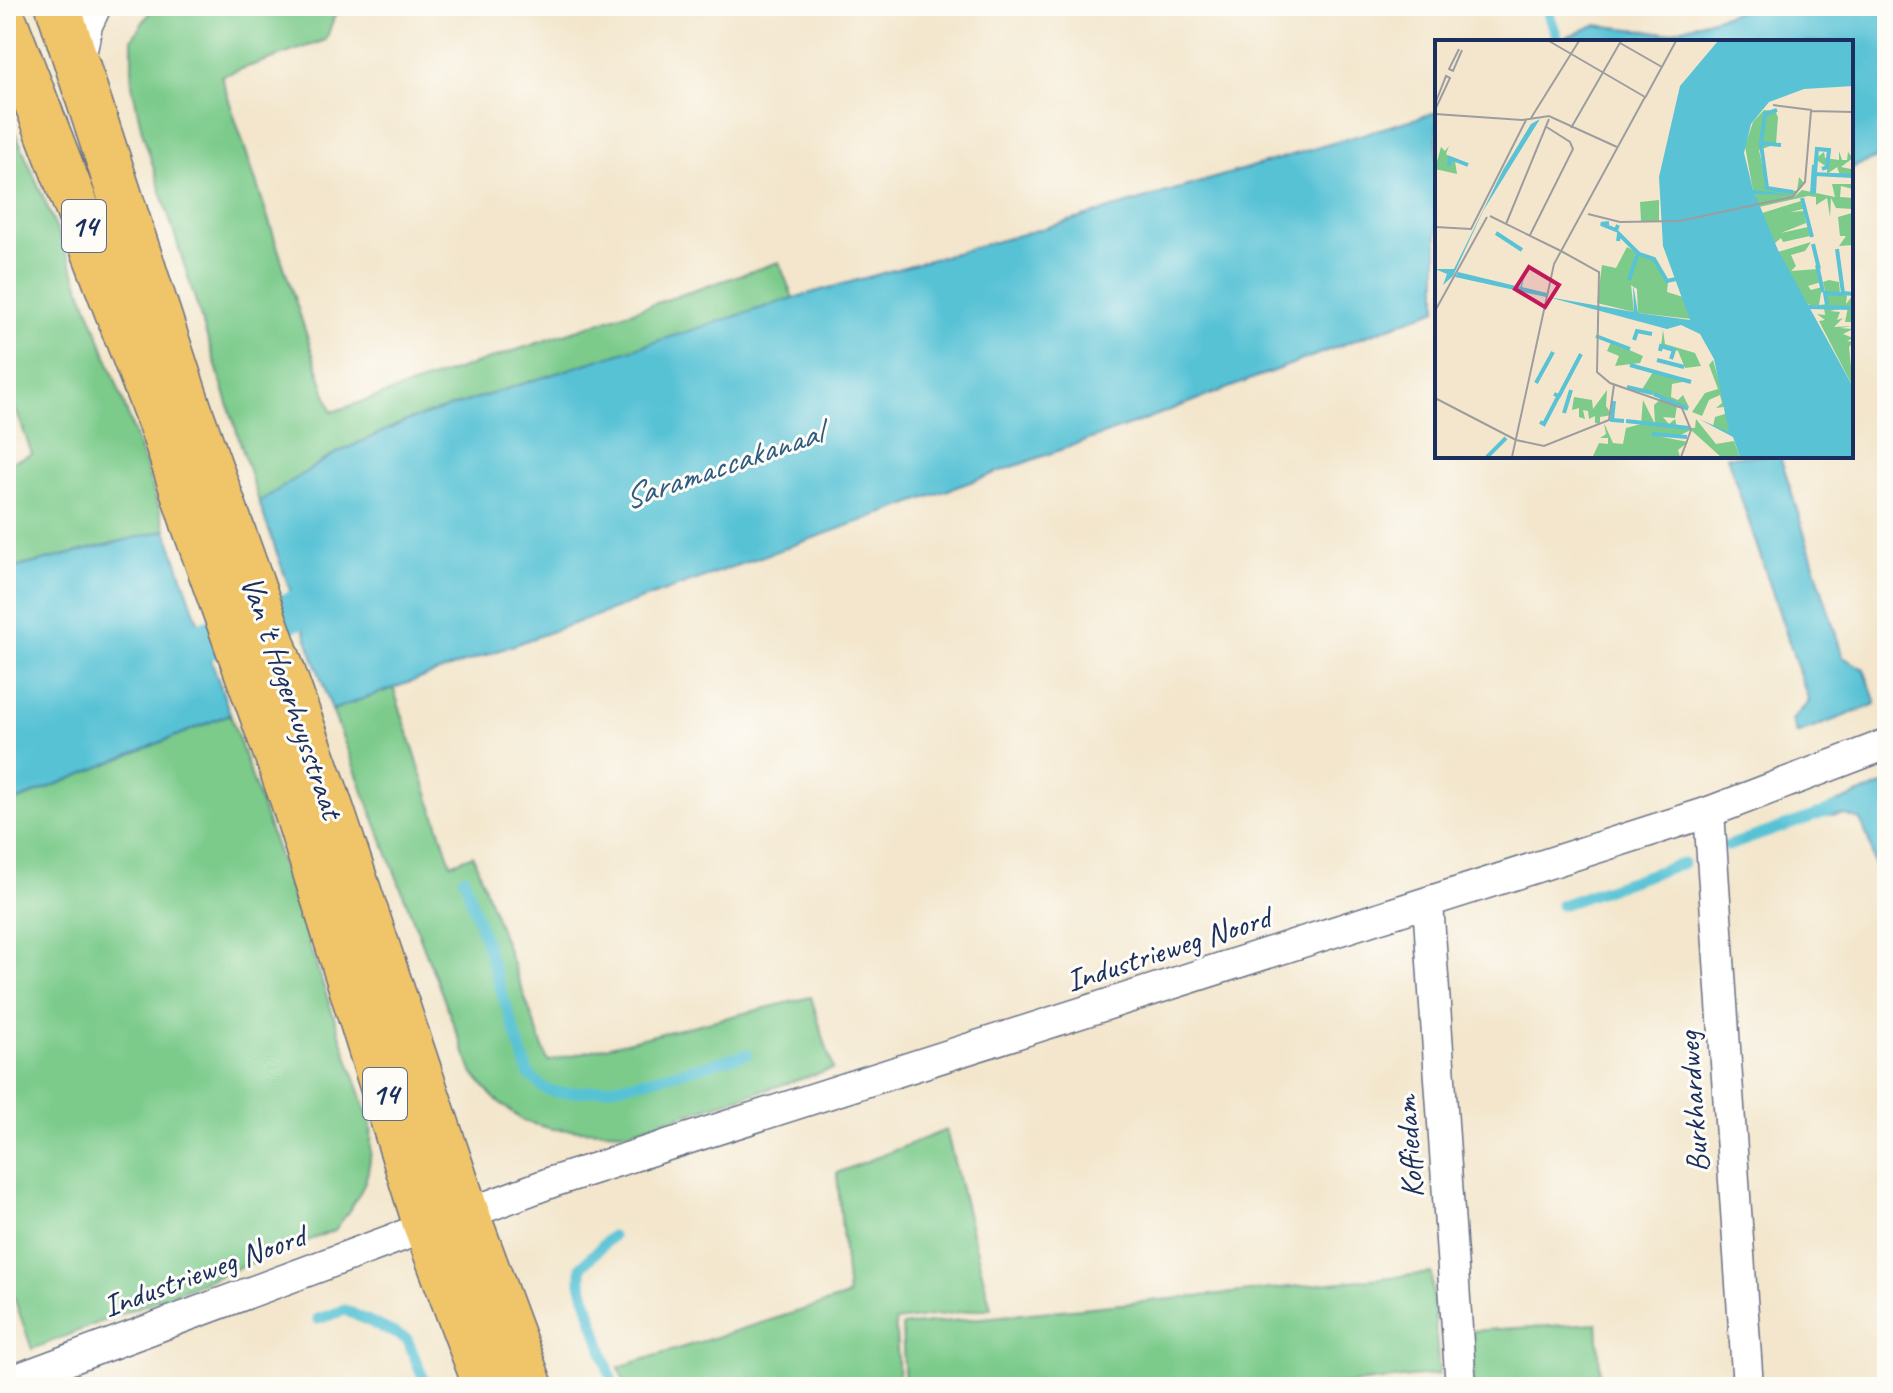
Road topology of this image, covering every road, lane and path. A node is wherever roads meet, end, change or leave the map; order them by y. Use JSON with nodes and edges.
{"nodes":[{"id":1,"x":58,"y":6,"type":"edge"},
{"id":2,"x":96,"y":6,"type":"edge"},
{"id":3,"x":6,"y":24,"type":"edge"},
{"id":4,"x":79,"y":67,"type":"junction"},
{"id":5,"x":21,"y":88,"type":"edge"},
{"id":6,"x":176,"y":420,"type":"junction"},
{"id":7,"x":1887,"y":744,"type":"edge"},
{"id":8,"x":308,"y":792,"type":"junction"},
{"id":9,"x":1709,"y":812,"type":"junction"},
{"id":10,"x":1428,"y":903,"type":"junction"},
{"id":11,"x":467,"y":1214,"type":"junction"},
{"id":12,"x":426,"y":1227,"type":"junction"},
{"id":13,"x":6,"y":1383,"type":"edge"},
{"id":14,"x":486,"y":1387,"type":"edge"},
{"id":15,"x":531,"y":1387,"type":"edge"},
{"id":16,"x":1461,"y":1387,"type":"edge"},
{"id":17,"x":1748,"y":1387,"type":"edge"}],
"edges":[{"from":1,"to":4,"type":"main road","name":"Van 't Hogerhuysstraat","number":"14"},
{"from":2,"to":4,"type":"street"},
{"from":3,"to":5,"type":"main road","name":"Van 't Hogerhuysstraat","number":"14"},
{"from":4,"to":6,"type":"main road","name":"Van 't Hogerhuysstraat","number":"14"},
{"from":5,"to":6,"type":"main road","name":"Van 't Hogerhuysstraat","number":"14"},
{"from":6,"to":8,"type":"main road","name":"Van 't Hogerhuysstraat","number":"14"},
{"from":7,"to":9,"type":"street","name":"Industrieweg Noord"},
{"from":8,"to":11,"type":"main road","name":"Van 't Hogerhuysstraat","number":"14"},
{"from":8,"to":12,"type":"main road","name":"Van 't Hogerhuysstraat","number":"14"},
{"from":9,"to":10,"type":"street","name":"Industrieweg Noord"},
{"from":9,"to":17,"type":"street","name":"Burkhardweg"},
{"from":10,"to":11,"type":"street","name":"Industrieweg Noord"},
{"from":10,"to":16,"type":"street","name":"Koffiedam"},
{"from":11,"to":15,"type":"main road","name":"Van 't Hogerhuysstraat","number":"14"},
{"from":12,"to":13,"type":"street","name":"Industrieweg Noord"},
{"from":12,"to":14,"type":"main road","name":"Van 't Hogerhuysstraat","number":"14"}]}
